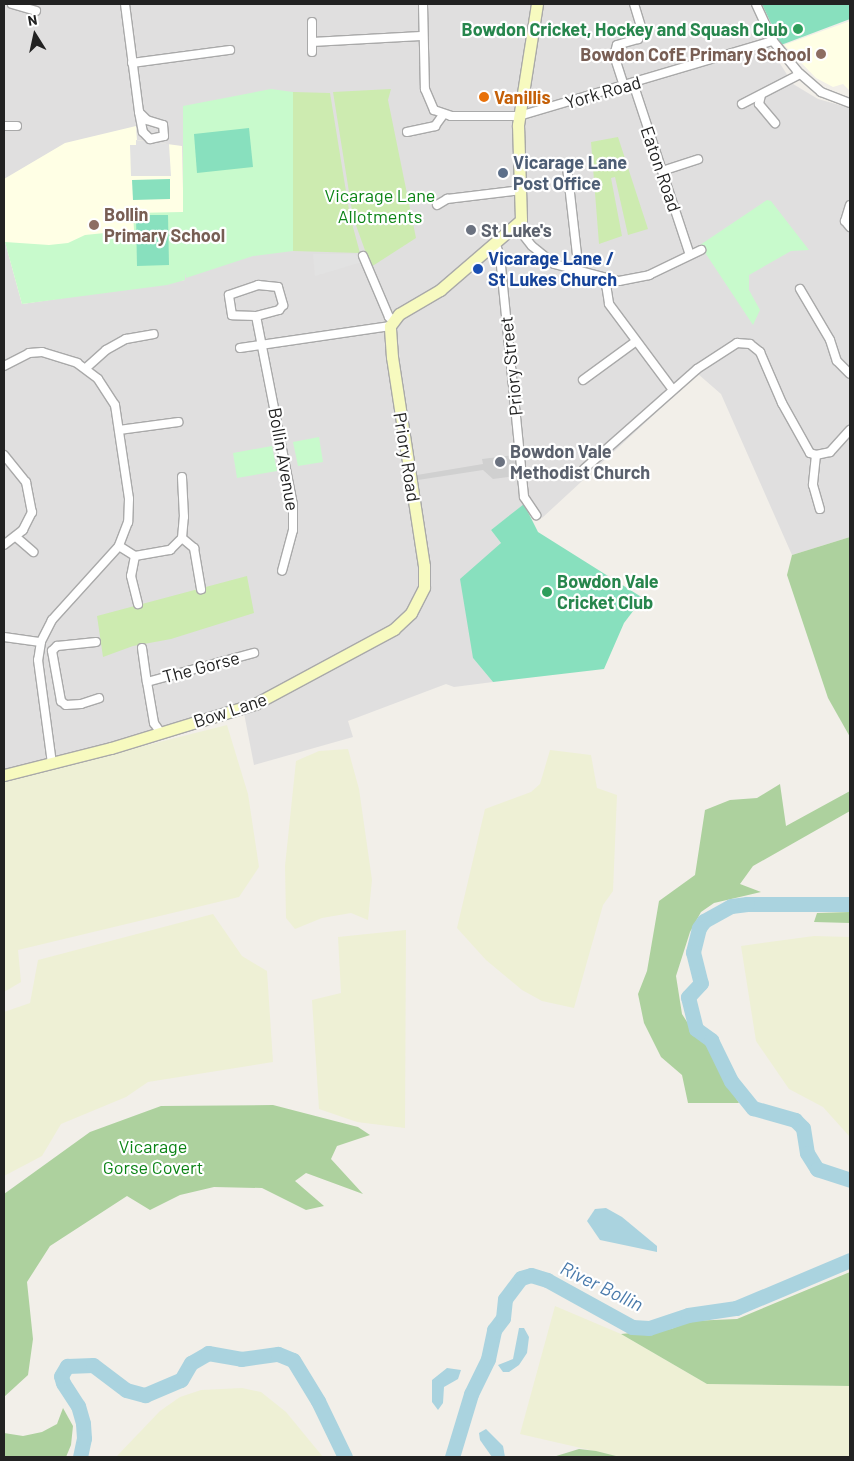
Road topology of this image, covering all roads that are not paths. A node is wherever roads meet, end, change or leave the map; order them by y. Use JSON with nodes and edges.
{"nodes":[{"id":1,"x":12,"y":4,"type":"edge"},
{"id":2,"x":125,"y":4,"type":"edge"},
{"id":3,"x":422,"y":4,"type":"edge"},
{"id":4,"x":537,"y":4,"type":"edge"},
{"id":5,"x":634,"y":4,"type":"edge"},
{"id":6,"x":756,"y":4,"type":"edge"},
{"id":7,"x":36,"y":11,"type":"dead end"},
{"id":8,"x":312,"y":22,"type":"dead end"},
{"id":9,"x":422,"y":36,"type":"junction"},
{"id":10,"x":773,"y":41,"type":"junction"},
{"id":11,"x":312,"y":42,"type":"junction"},
{"id":12,"x":230,"y":50,"type":"dead end"},
{"id":13,"x":312,"y":52,"type":"dead end"},
{"id":14,"x":132,"y":63,"type":"junction"},
{"id":15,"x":800,"y":74,"type":"junction"},
{"id":16,"x":633,"y":83,"type":"junction"},
{"id":17,"x":624,"y":86,"type":"junction"},
{"id":18,"x":762,"y":95,"type":"junction"},
{"id":19,"x":850,"y":103,"type":"edge"},
{"id":20,"x":742,"y":104,"type":"dead end"},
{"id":21,"x":139,"y":112,"type":"dead end"},
{"id":22,"x":444,"y":115,"type":"junction"},
{"id":23,"x":519,"y":116,"type":"junction"},
{"id":24,"x":775,"y":123,"type":"dead end"},
{"id":25,"x":4,"y":126,"type":"edge"},
{"id":26,"x":17,"y":126,"type":"dead end"},
{"id":27,"x":407,"y":132,"type":"dead end"},
{"id":28,"x":698,"y":159,"type":"dead end"},
{"id":29,"x":567,"y":167,"type":"dead end"},
{"id":30,"x":662,"y":171,"type":"junction"},
{"id":31,"x":521,"y":190,"type":"junction"},
{"id":32,"x":436,"y":205,"type":"dead end"},
{"id":33,"x":850,"y":205,"type":"edge"},
{"id":34,"x":517,"y":227,"type":"junction"},
{"id":35,"x":850,"y":227,"type":"edge"},
{"id":36,"x":496,"y":245,"type":"junction"},
{"id":37,"x":701,"y":250,"type":"dead end"},
{"id":38,"x":690,"y":255,"type":"junction"},
{"id":39,"x":363,"y":256,"type":"dead end"},
{"id":40,"x":579,"y":272,"type":"junction"},
{"id":41,"x":605,"y":278,"type":"junction"},
{"id":42,"x":800,"y":289,"type":"dead end"},
{"id":43,"x":256,"y":316,"type":"junction"},
{"id":44,"x":392,"y":323,"type":"junction"},
{"id":45,"x":154,"y":334,"type":"dead end"},
{"id":46,"x":635,"y":342,"type":"junction"},
{"id":47,"x":262,"y":346,"type":"junction"},
{"id":48,"x":240,"y":348,"type":"dead end"},
{"id":49,"x":4,"y":366,"type":"edge"},
{"id":50,"x":86,"y":368,"type":"junction"},
{"id":51,"x":850,"y":374,"type":"edge"},
{"id":52,"x":583,"y":380,"type":"dead end"},
{"id":53,"x":673,"y":390,"type":"junction"},
{"id":54,"x":178,"y":422,"type":"dead end"},
{"id":55,"x":119,"y":430,"type":"junction"},
{"id":56,"x":850,"y":430,"type":"edge"},
{"id":57,"x":4,"y":455,"type":"edge"},
{"id":58,"x":816,"y":456,"type":"junction"},
{"id":59,"x":584,"y":469,"type":"dead end"},
{"id":60,"x":182,"y":477,"type":"dead end"},
{"id":61,"x":820,"y":509,"type":"dead end"},
{"id":62,"x":536,"y":515,"type":"dead end"},
{"id":63,"x":16,"y":537,"type":"junction"},
{"id":64,"x":182,"y":538,"type":"junction"},
{"id":65,"x":4,"y":545,"type":"edge"},
{"id":66,"x":119,"y":546,"type":"junction"},
{"id":67,"x":33,"y":552,"type":"dead end"},
{"id":68,"x":135,"y":556,"type":"junction"},
{"id":69,"x":282,"y":571,"type":"dead end"},
{"id":70,"x":424,"y":587,"type":"joint"},
{"id":71,"x":201,"y":589,"type":"dead end"},
{"id":72,"x":138,"y":604,"type":"dead end"},
{"id":73,"x":4,"y":637,"type":"edge"},
{"id":74,"x":41,"y":642,"type":"junction"},
{"id":75,"x":96,"y":642,"type":"dead end"},
{"id":76,"x":142,"y":648,"type":"dead end"},
{"id":77,"x":254,"y":653,"type":"dead end"},
{"id":78,"x":147,"y":682,"type":"junction"},
{"id":79,"x":56,"y":683,"type":"junction"},
{"id":80,"x":41,"y":686,"type":"junction"},
{"id":81,"x":99,"y":698,"type":"dead end"},
{"id":82,"x":161,"y":732,"type":"junction"},
{"id":83,"x":52,"y":763,"type":"junction"},
{"id":84,"x":4,"y":775,"type":"edge"}],
"edges":[{"from":1,"to":7,"type":"street"},
{"from":2,"to":14,"type":"street"},
{"from":3,"to":9,"type":"street"},
{"from":4,"to":23,"type":"street"},
{"from":5,"to":17,"type":"street"},
{"from":6,"to":10,"type":"street"},
{"from":8,"to":11,"type":"street"},
{"from":9,"to":11,"type":"street"},
{"from":9,"to":22,"type":"street"},
{"from":10,"to":15,"type":"street"},
{"from":10,"to":16,"type":"street","name":"York Road"},
{"from":11,"to":13,"type":"street"},
{"from":12,"to":14,"type":"street"},
{"from":14,"to":21,"type":"street"},
{"from":15,"to":18,"type":"street"},
{"from":15,"to":19,"type":"street"},
{"from":16,"to":17,"type":"street","name":"York Road"},
{"from":16,"to":30,"type":"street","name":"Eaton Road"},
{"from":17,"to":23,"type":"street","name":"York Road"},
{"from":18,"to":20,"type":"street"},
{"from":18,"to":24,"type":"street"},
{"from":22,"to":23,"type":"street","name":"York Road"},
{"from":22,"to":27,"type":"street"},
{"from":23,"to":31,"type":"street"},
{"from":25,"to":26,"type":"street"},
{"from":28,"to":30,"type":"street"},
{"from":29,"to":40,"type":"street"},
{"from":30,"to":38,"type":"street","name":"Eaton Road"},
{"from":31,"to":32,"type":"street"},
{"from":31,"to":34,"type":"street"},
{"from":33,"to":35,"type":"street"},
{"from":34,"to":36,"type":"street"},
{"from":34,"to":40,"type":"street"},
{"from":36,"to":44,"type":"street"},
{"from":36,"to":62,"type":"street","name":"Priory Street"},
{"from":37,"to":38,"type":"street"},
{"from":38,"to":41,"type":"street"},
{"from":39,"to":44,"type":"street"},
{"from":40,"to":41,"type":"street"},
{"from":41,"to":46,"type":"street"},
{"from":42,"to":51,"type":"street"},
{"from":43,"to":43,"type":"street"},
{"from":43,"to":47,"type":"street","name":"Bollin Avenue"},
{"from":44,"to":47,"type":"street"},
{"from":44,"to":70,"type":"street","name":"Priory Road"},
{"from":45,"to":50,"type":"street"},
{"from":46,"to":52,"type":"street"},
{"from":46,"to":53,"type":"street"},
{"from":47,"to":48,"type":"street"},
{"from":47,"to":69,"type":"street","name":"Bollin Avenue"},
{"from":49,"to":50,"type":"street"},
{"from":50,"to":55,"type":"street"},
{"from":53,"to":58,"type":"street"},
{"from":53,"to":59,"type":"street"},
{"from":54,"to":55,"type":"street"},
{"from":55,"to":66,"type":"street"},
{"from":56,"to":58,"type":"street"},
{"from":57,"to":63,"type":"street"},
{"from":58,"to":61,"type":"street"},
{"from":60,"to":64,"type":"street"},
{"from":63,"to":65,"type":"street"},
{"from":63,"to":67,"type":"street"},
{"from":64,"to":68,"type":"street"},
{"from":64,"to":71,"type":"street"},
{"from":66,"to":68,"type":"street"},
{"from":66,"to":74,"type":"street"},
{"from":68,"to":72,"type":"street"},
{"from":70,"to":82,"type":"street","name":"Bow Lane"},
{"from":73,"to":74,"type":"street"},
{"from":74,"to":80,"type":"street"},
{"from":75,"to":79,"type":"street"},
{"from":76,"to":78,"type":"street","name":"The Gorse"},
{"from":77,"to":78,"type":"street","name":"The Gorse"},
{"from":78,"to":82,"type":"street","name":"The Gorse"},
{"from":79,"to":80,"type":"street"},
{"from":79,"to":81,"type":"street"},
{"from":80,"to":83,"type":"street"},
{"from":82,"to":83,"type":"street","name":"Bow Lane"},
{"from":83,"to":84,"type":"street","name":"Bow Lane"}]}
